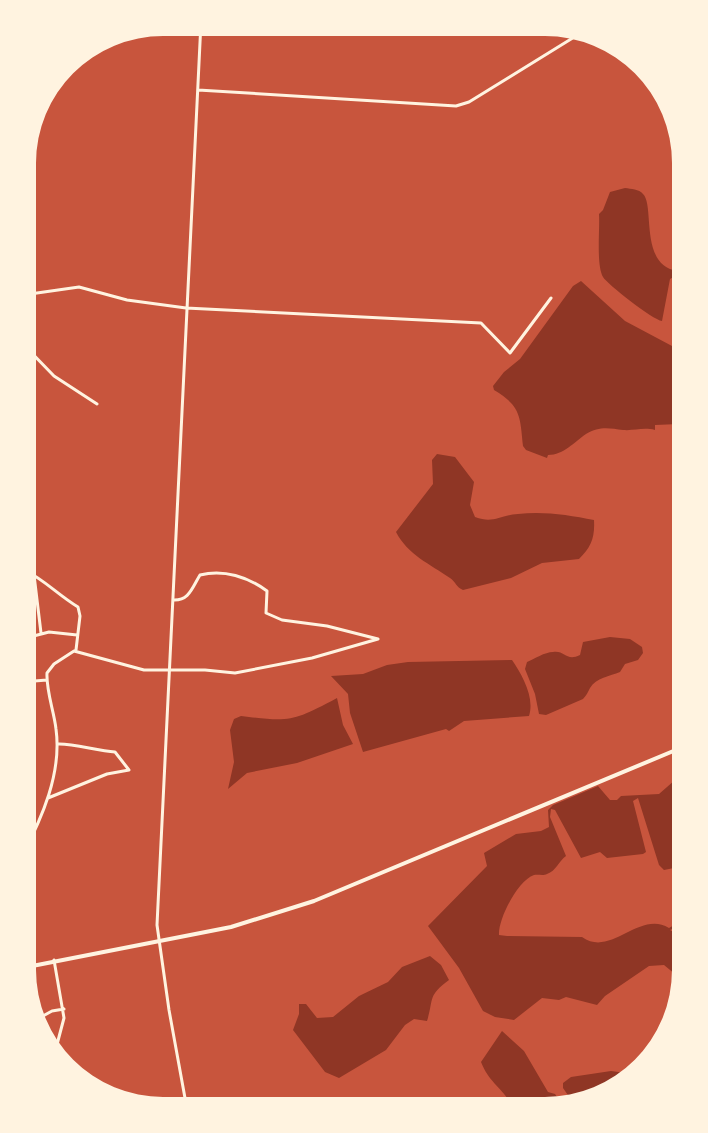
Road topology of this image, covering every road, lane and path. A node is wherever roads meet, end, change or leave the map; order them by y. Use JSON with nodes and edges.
{"nodes":[{"id":1,"x":200,"y":36,"type":"edge"},
{"id":2,"x":571,"y":39,"type":"edge"},
{"id":3,"x":197,"y":90,"type":"junction"},
{"id":4,"x":36,"y":293,"type":"edge"},
{"id":5,"x":551,"y":298,"type":"dead end"},
{"id":6,"x":186,"y":308,"type":"junction"},
{"id":7,"x":36,"y":357,"type":"edge"},
{"id":8,"x":97,"y":404,"type":"dead end"},
{"id":9,"x":36,"y":576,"type":"edge"},
{"id":10,"x":36,"y":592,"type":"edge"},
{"id":11,"x":173,"y":600,"type":"junction"},
{"id":12,"x":41,"y":633,"type":"junction"},
{"id":13,"x":36,"y":635,"type":"edge"},
{"id":14,"x":77,"y":635,"type":"junction"},
{"id":15,"x":76,"y":650,"type":"junction"},
{"id":16,"x":169,"y":671,"type":"junction"},
{"id":17,"x":47,"y":680,"type":"junction"},
{"id":18,"x":36,"y":681,"type":"edge"},
{"id":19,"x":57,"y":744,"type":"junction"},
{"id":20,"x":672,"y":752,"type":"edge"},
{"id":21,"x":48,"y":798,"type":"junction"},
{"id":22,"x":36,"y":825,"type":"edge"},
{"id":23,"x":159,"y":941,"type":"junction"},
{"id":24,"x":54,"y":960,"type":"junction"},
{"id":25,"x":36,"y":964,"type":"edge"},
{"id":26,"x":64,"y":1009,"type":"junction"},
{"id":27,"x":45,"y":1015,"type":"edge"},
{"id":28,"x":58,"y":1041,"type":"edge"},
{"id":29,"x":185,"y":1097,"type":"edge"}],
"edges":[{"from":1,"to":3,"type":"street"},
{"from":2,"to":3,"type":"street"},
{"from":3,"to":6,"type":"street"},
{"from":4,"to":6,"type":"street"},
{"from":5,"to":6,"type":"street"},
{"from":6,"to":11,"type":"street"},
{"from":7,"to":8,"type":"street"},
{"from":9,"to":14,"type":"street"},
{"from":10,"to":12,"type":"street"},
{"from":11,"to":16,"type":"street"},
{"from":11,"to":16,"type":"street"},
{"from":12,"to":13,"type":"street"},
{"from":12,"to":14,"type":"street"},
{"from":14,"to":15,"type":"street"},
{"from":15,"to":16,"type":"street"},
{"from":15,"to":17,"type":"street"},
{"from":16,"to":23,"type":"street"},
{"from":17,"to":18,"type":"street"},
{"from":17,"to":19,"type":"street"},
{"from":19,"to":21,"type":"street"},
{"from":19,"to":21,"type":"street"},
{"from":20,"to":23,"type":"main road"},
{"from":21,"to":22,"type":"street"},
{"from":23,"to":24,"type":"main road"},
{"from":23,"to":29,"type":"street"},
{"from":24,"to":25,"type":"main road"},
{"from":24,"to":26,"type":"street"},
{"from":26,"to":27,"type":"street"},
{"from":26,"to":28,"type":"street"}]}
